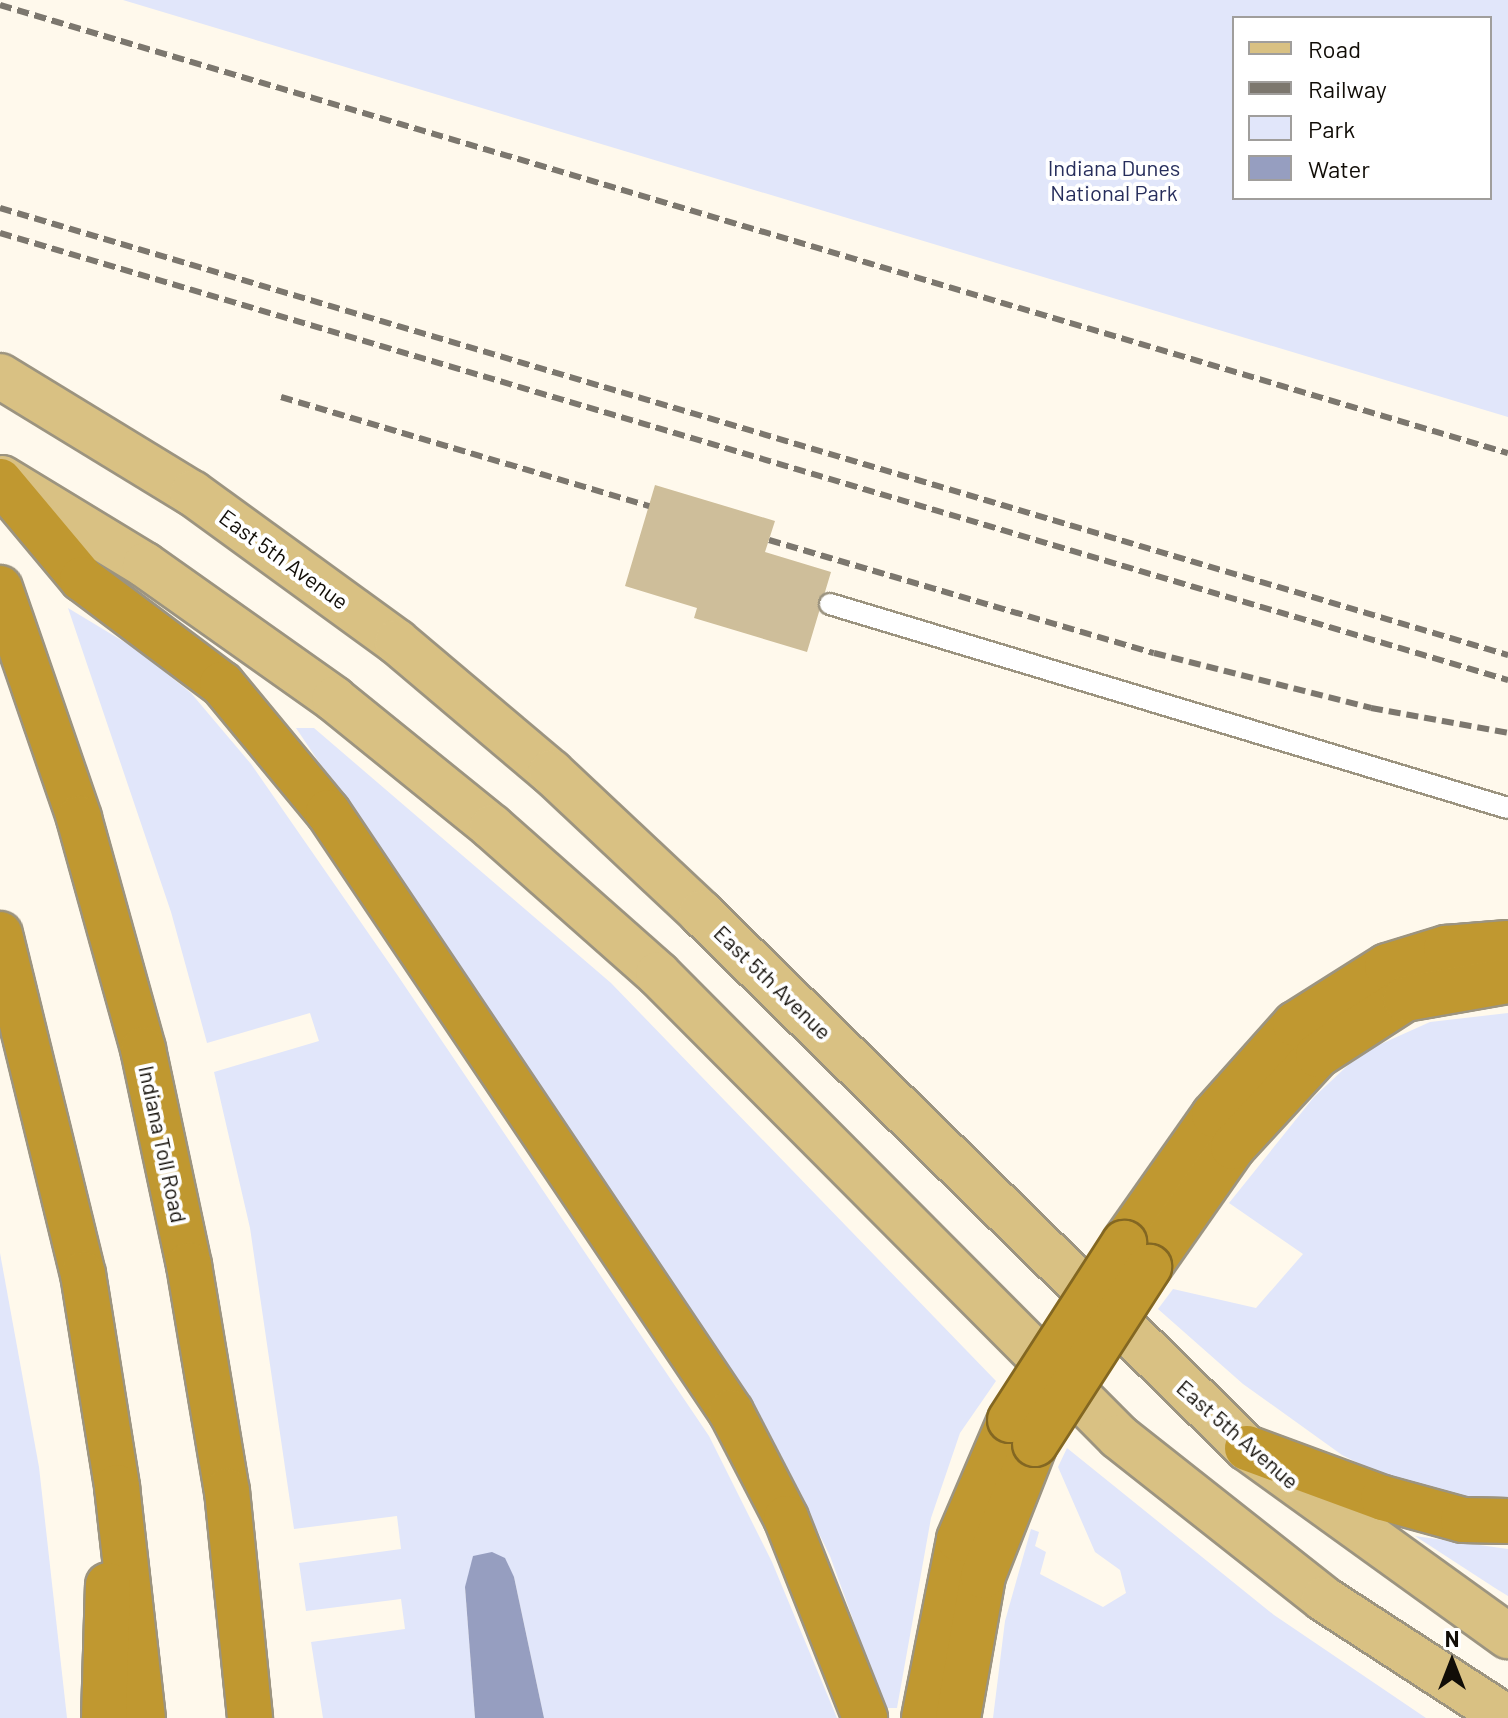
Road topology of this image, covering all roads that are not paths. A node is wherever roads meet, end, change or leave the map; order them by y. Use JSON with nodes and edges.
{"nodes":[{"id":1,"x":0,"y":376,"type":"edge"},
{"id":2,"x":0,"y":479,"type":"edge"},
{"id":3,"x":2,"y":592,"type":"edge"},
{"id":4,"x":830,"y":604,"type":"dead end"},
{"id":5,"x":1508,"y":808,"type":"edge"},
{"id":6,"x":0,"y":934,"type":"edge"},
{"id":7,"x":1508,"y":943,"type":"edge"},
{"id":8,"x":1508,"y":981,"type":"edge"},
{"id":9,"x":1136,"y":1255,"type":"junction"},
{"id":10,"x":1022,"y":1432,"type":"junction"},
{"id":11,"x":1247,"y":1448,"type":"junction"},
{"id":12,"x":117,"y":1487,"type":"junction"},
{"id":13,"x":1508,"y":1521,"type":"edge"},
{"id":14,"x":1508,"y":1636,"type":"edge"},
{"id":15,"x":104,"y":1718,"type":"edge"},
{"id":16,"x":143,"y":1718,"type":"edge"},
{"id":17,"x":250,"y":1718,"type":"edge"},
{"id":18,"x":865,"y":1718,"type":"edge"},
{"id":19,"x":924,"y":1718,"type":"edge"},
{"id":20,"x":958,"y":1718,"type":"edge"},
{"id":21,"x":1507,"y":1718,"type":"edge"}],
"edges":[{"from":1,"to":11,"type":"main road","name":"East 5th Avenue"},
{"from":2,"to":18,"type":"highway"},
{"from":2,"to":21,"type":"main road"},
{"from":3,"to":17,"type":"highway","name":"Indiana Toll Road"},
{"from":4,"to":5,"type":"lane"},
{"from":6,"to":12,"type":"highway"},
{"from":7,"to":9,"type":"highway"},
{"from":8,"to":9,"type":"highway"},
{"from":9,"to":10,"type":"highway","bridge":true},
{"from":10,"to":19,"type":"highway"},
{"from":10,"to":20,"type":"highway"},
{"from":11,"to":13,"type":"highway"},
{"from":11,"to":14,"type":"main road","name":"East 5th Avenue"},
{"from":12,"to":15,"type":"highway"},
{"from":12,"to":16,"type":"highway"}]}
